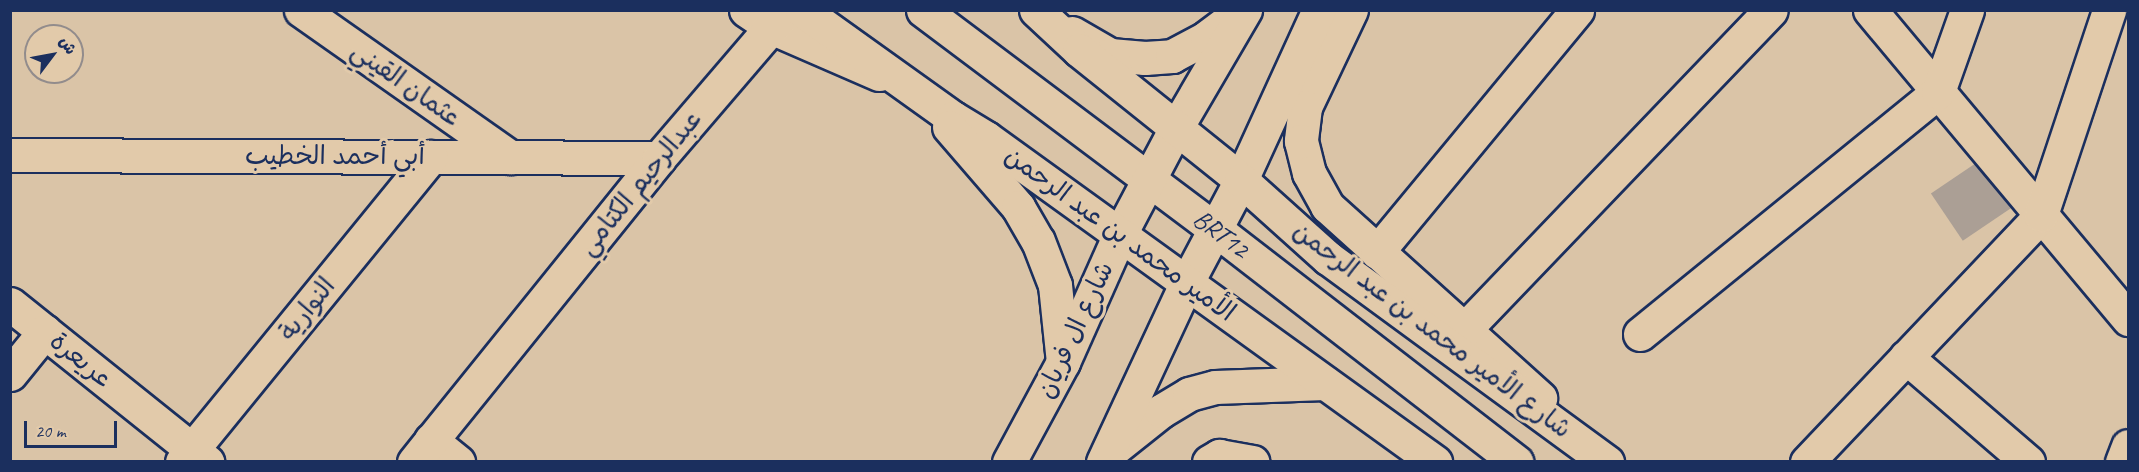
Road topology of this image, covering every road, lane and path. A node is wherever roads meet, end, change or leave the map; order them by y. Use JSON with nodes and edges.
{"nodes":[{"id":1,"x":301,"y":10,"type":"edge"},
{"id":2,"x":802,"y":10,"type":"edge"},
{"id":3,"x":923,"y":10,"type":"edge"},
{"id":4,"x":1243,"y":10,"type":"edge"},
{"id":5,"x":1319,"y":10,"type":"edge"},
{"id":6,"x":1351,"y":10,"type":"edge"},
{"id":7,"x":1576,"y":10,"type":"edge"},
{"id":8,"x":1771,"y":10,"type":"edge"},
{"id":9,"x":1870,"y":10,"type":"edge"},
{"id":10,"x":1966,"y":10,"type":"edge"},
{"id":11,"x":2109,"y":10,"type":"edge"},
{"id":12,"x":1039,"y":13,"type":"edge"},
{"id":13,"x":767,"y":16,"type":"edge"},
{"id":14,"x":917,"y":92,"type":"junction"},
{"id":15,"x":1938,"y":92,"type":"junction"},
{"id":16,"x":1176,"y":128,"type":"junction"},
{"id":17,"x":10,"y":155,"type":"edge"},
{"id":18,"x":431,"y":157,"type":"junction"},
{"id":19,"x":510,"y":158,"type":"junction"},
{"id":20,"x":659,"y":158,"type":"junction"},
{"id":21,"x":1149,"y":179,"type":"junction"},
{"id":22,"x":1241,"y":180,"type":"junction"},
{"id":23,"x":2041,"y":215,"type":"junction"},
{"id":24,"x":1215,"y":229,"type":"junction"},
{"id":25,"x":1119,"y":234,"type":"junction"},
{"id":26,"x":1377,"y":252,"type":"junction"},
{"id":27,"x":1187,"y":282,"type":"junction"},
{"id":28,"x":10,"y":304,"type":"edge"},
{"id":29,"x":2128,"y":319,"type":"edge"},
{"id":30,"x":1464,"y":330,"type":"junction"},
{"id":31,"x":45,"y":331,"type":"junction"},
{"id":32,"x":1640,"y":334,"type":"dead end"},
{"id":33,"x":1906,"y":357,"type":"junction"},
{"id":34,"x":1063,"y":362,"type":"junction"},
{"id":35,"x":10,"y":374,"type":"edge"},
{"id":36,"x":1325,"y":383,"type":"junction"},
{"id":37,"x":2128,"y":446,"type":"edge"},
{"id":38,"x":422,"y":451,"type":"edge"},
{"id":39,"x":194,"y":458,"type":"edge"},
{"id":40,"x":1104,"y":458,"type":"edge"},
{"id":41,"x":458,"y":462,"type":"edge"},
{"id":42,"x":1010,"y":462,"type":"edge"},
{"id":43,"x":1209,"y":462,"type":"edge"},
{"id":44,"x":1252,"y":462,"type":"edge"},
{"id":45,"x":1435,"y":462,"type":"edge"},
{"id":46,"x":1517,"y":462,"type":"edge"},
{"id":47,"x":1609,"y":462,"type":"edge"},
{"id":48,"x":1808,"y":462,"type":"edge"},
{"id":49,"x":2028,"y":462,"type":"edge"},
{"id":50,"x":2122,"y":462,"type":"edge"}],
"edges":[{"from":1,"to":19,"type":"street","name":"عثمان القيني"},
{"from":2,"to":14,"type":"street","name":"الأمير محمد بن عبد الرحمن"},
{"from":3,"to":21,"type":"street","name":"BRT12"},
{"from":4,"to":12,"type":"street","name":"شارع ال فريان"},
{"from":4,"to":16,"type":"street","name":"شارع ال فريان"},
{"from":5,"to":22,"type":"street"},
{"from":6,"to":26,"type":"street"},
{"from":7,"to":26,"type":"street"},
{"from":8,"to":30,"type":"street"},
{"from":9,"to":15,"type":"street"},
{"from":10,"to":15,"type":"street"},
{"from":11,"to":23,"type":"street"},
{"from":12,"to":16,"type":"street","name":"شارع الأمير محمد بن عبد الرحمن"},
{"from":13,"to":14,"type":"street","name":"عبدالرحيم الكتامي"},
{"from":13,"to":20,"type":"street","name":"عبدالرحيم الكتامي"},
{"from":14,"to":25,"type":"street","name":"الأمير محمد بن عبد الرحمن"},
{"from":14,"to":34,"type":"street"},
{"from":15,"to":23,"type":"street"},
{"from":15,"to":32,"type":"street"},
{"from":16,"to":21,"type":"street","name":"شارع ال فريان"},
{"from":16,"to":22,"type":"street","name":"شارع الأمير محمد بن عبد الرحمن"},
{"from":17,"to":18,"type":"street","name":"أبي أحمد الخطيب"},
{"from":18,"to":19,"type":"street","name":"أبي أحمد الخطيب"},
{"from":18,"to":39,"type":"street","name":"النوارية"},
{"from":19,"to":20,"type":"street","name":"أبي أحمد الخطيب"},
{"from":20,"to":38,"type":"street","name":"عبدالرحيم الكتامي"},
{"from":21,"to":24,"type":"street","name":"BRT12"},
{"from":21,"to":25,"type":"street","name":"شارع ال فريان"},
{"from":22,"to":24,"type":"street"},
{"from":22,"to":47,"type":"street","name":"شارع الأمير محمد بن عبد الرحمن"},
{"from":23,"to":29,"type":"street"},
{"from":23,"to":33,"type":"street"},
{"from":24,"to":27,"type":"street"},
{"from":24,"to":46,"type":"street","name":"BRT12"},
{"from":25,"to":27,"type":"street","name":"الأمير محمد بن عبد الرحمن"},
{"from":25,"to":34,"type":"street","name":"شارع ال فريان"},
{"from":26,"to":30,"type":"street"},
{"from":27,"to":36,"type":"street","name":"الأمير محمد بن عبد الرحمن"},
{"from":27,"to":40,"type":"street"},
{"from":28,"to":31,"type":"street","name":"عريعرة"},
{"from":30,"to":47,"type":"street"},
{"from":31,"to":35,"type":"street"},
{"from":31,"to":39,"type":"street","name":"عريعرة"},
{"from":33,"to":48,"type":"street"},
{"from":33,"to":49,"type":"street"},
{"from":34,"to":42,"type":"street","name":"شارع ال فريان"},
{"from":36,"to":40,"type":"street"},
{"from":36,"to":45,"type":"street","name":"الأمير محمد بن عبد الرحمن"},
{"from":37,"to":50,"type":"street"},
{"from":38,"to":41,"type":"street"},
{"from":43,"to":44,"type":"street"}]}
